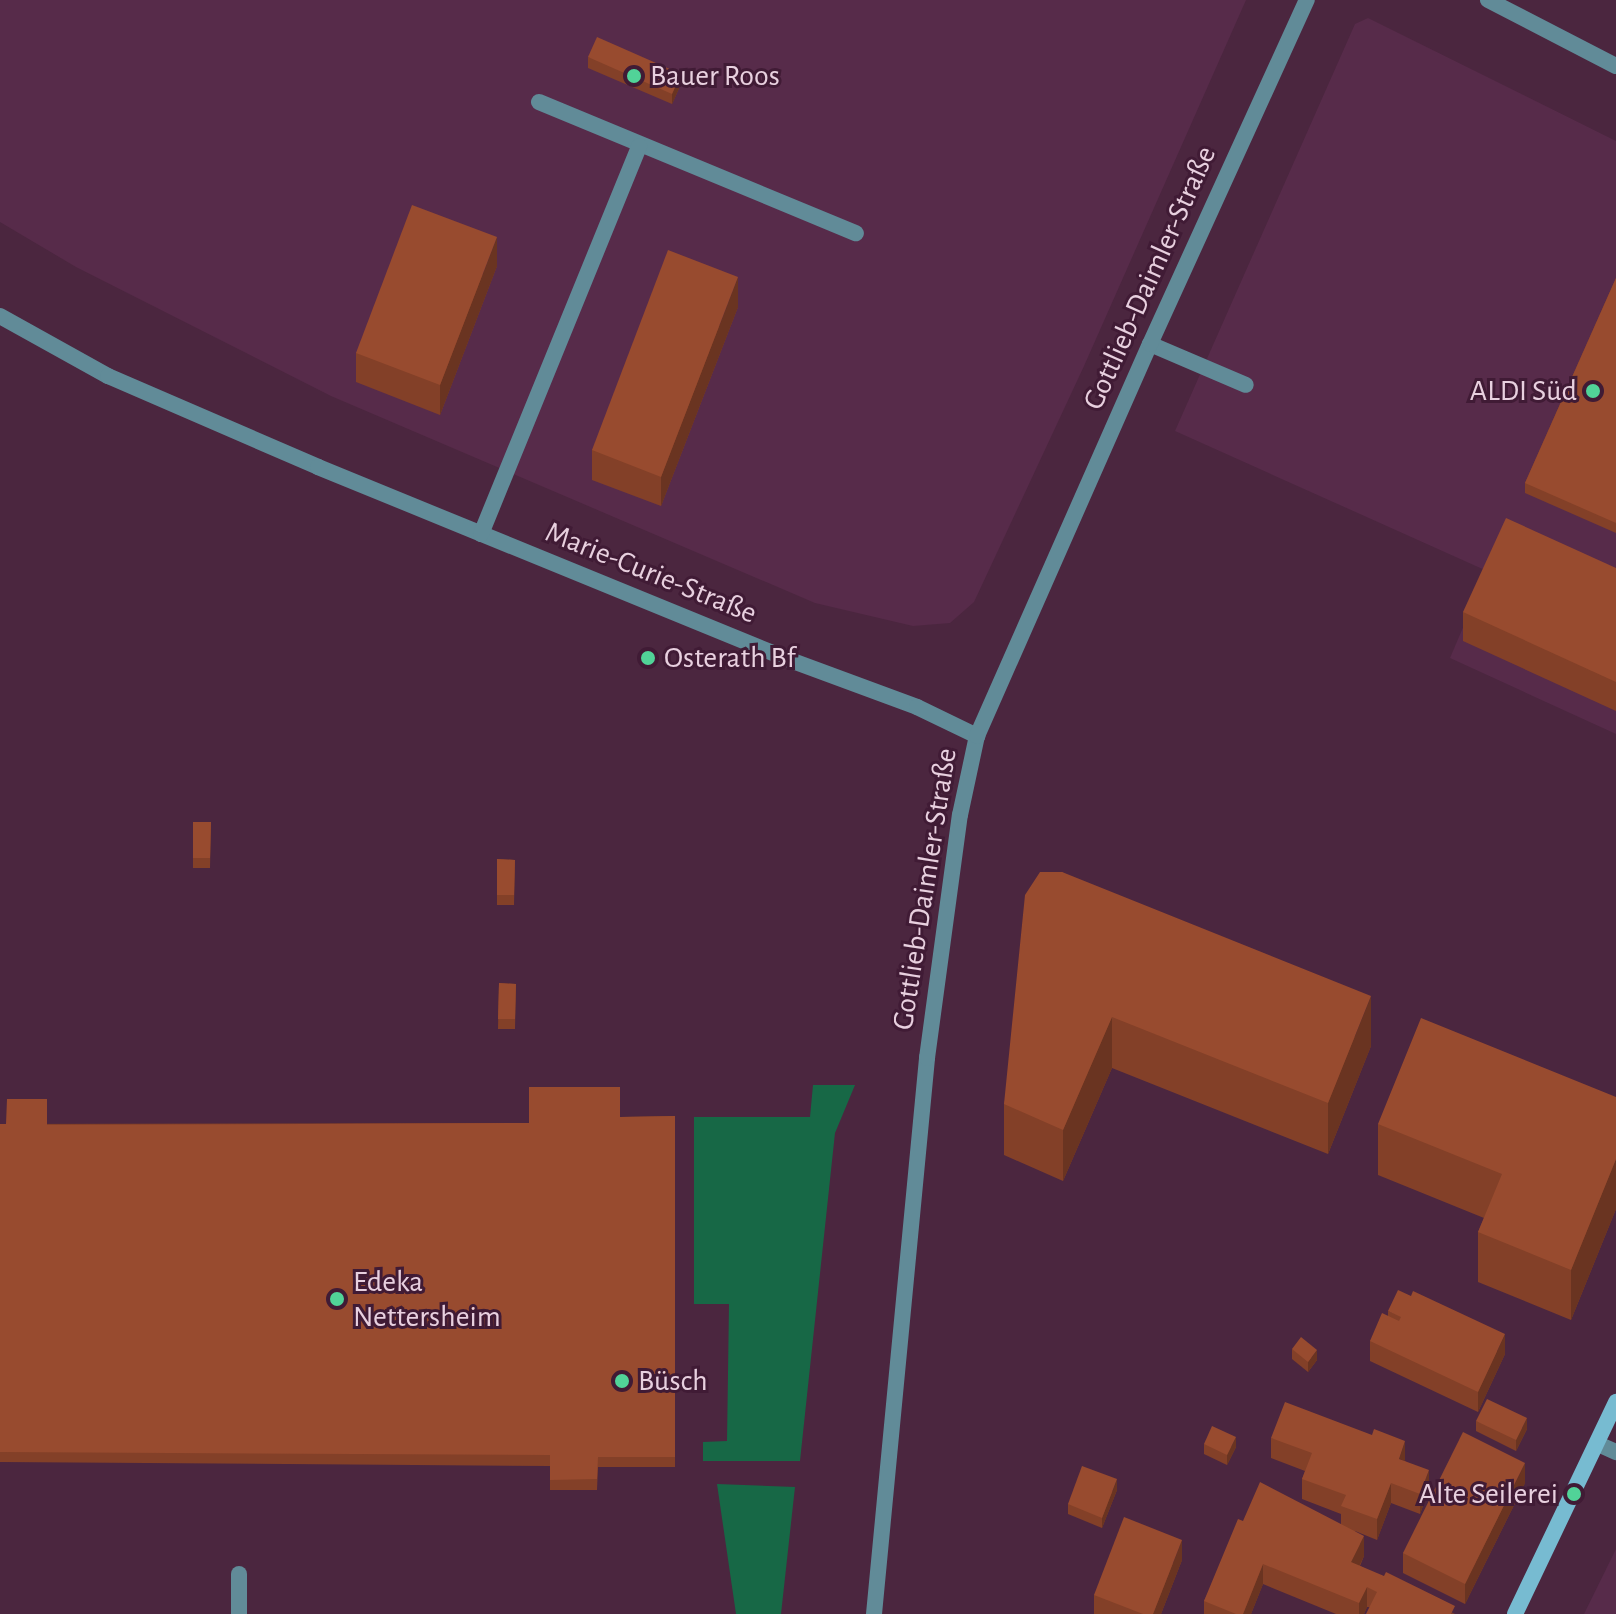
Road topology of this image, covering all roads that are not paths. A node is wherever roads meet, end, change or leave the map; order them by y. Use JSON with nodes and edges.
{"nodes":[{"id":1,"x":1307,"y":0,"type":"edge"},
{"id":2,"x":1488,"y":0,"type":"edge"},
{"id":3,"x":1616,"y":66,"type":"edge"},
{"id":4,"x":539,"y":102,"type":"dead end"},
{"id":5,"x":639,"y":146,"type":"junction"},
{"id":6,"x":856,"y":233,"type":"dead end"},
{"id":7,"x":0,"y":316,"type":"edge"},
{"id":8,"x":1150,"y":344,"type":"junction"},
{"id":9,"x":1246,"y":385,"type":"dead end"},
{"id":10,"x":481,"y":534,"type":"junction"},
{"id":11,"x":977,"y":736,"type":"junction"},
{"id":12,"x":1616,"y":1402,"type":"edge"},
{"id":13,"x":1598,"y":1444,"type":"junction"},
{"id":14,"x":1616,"y":1452,"type":"edge"},
{"id":15,"x":239,"y":1574,"type":"dead end"},
{"id":16,"x":239,"y":1614,"type":"edge"},
{"id":17,"x":874,"y":1614,"type":"edge"},
{"id":18,"x":1515,"y":1614,"type":"edge"}],
"edges":[{"from":1,"to":8,"type":"street","name":"Gottlieb-Daimler-Straße"},
{"from":2,"to":3,"type":"street"},
{"from":4,"to":5,"type":"street"},
{"from":5,"to":6,"type":"street"},
{"from":5,"to":10,"type":"street"},
{"from":7,"to":10,"type":"street","name":"Marie-Curie-Straße"},
{"from":8,"to":9,"type":"street"},
{"from":8,"to":11,"type":"street","name":"Gottlieb-Daimler-Straße"},
{"from":10,"to":11,"type":"street","name":"Marie-Curie-Straße"},
{"from":11,"to":17,"type":"street","name":"Gottlieb-Daimler-Straße"},
{"from":12,"to":13,"type":"main road"},
{"from":13,"to":14,"type":"street"},
{"from":13,"to":18,"type":"main road"},
{"from":15,"to":16,"type":"street"}]}
